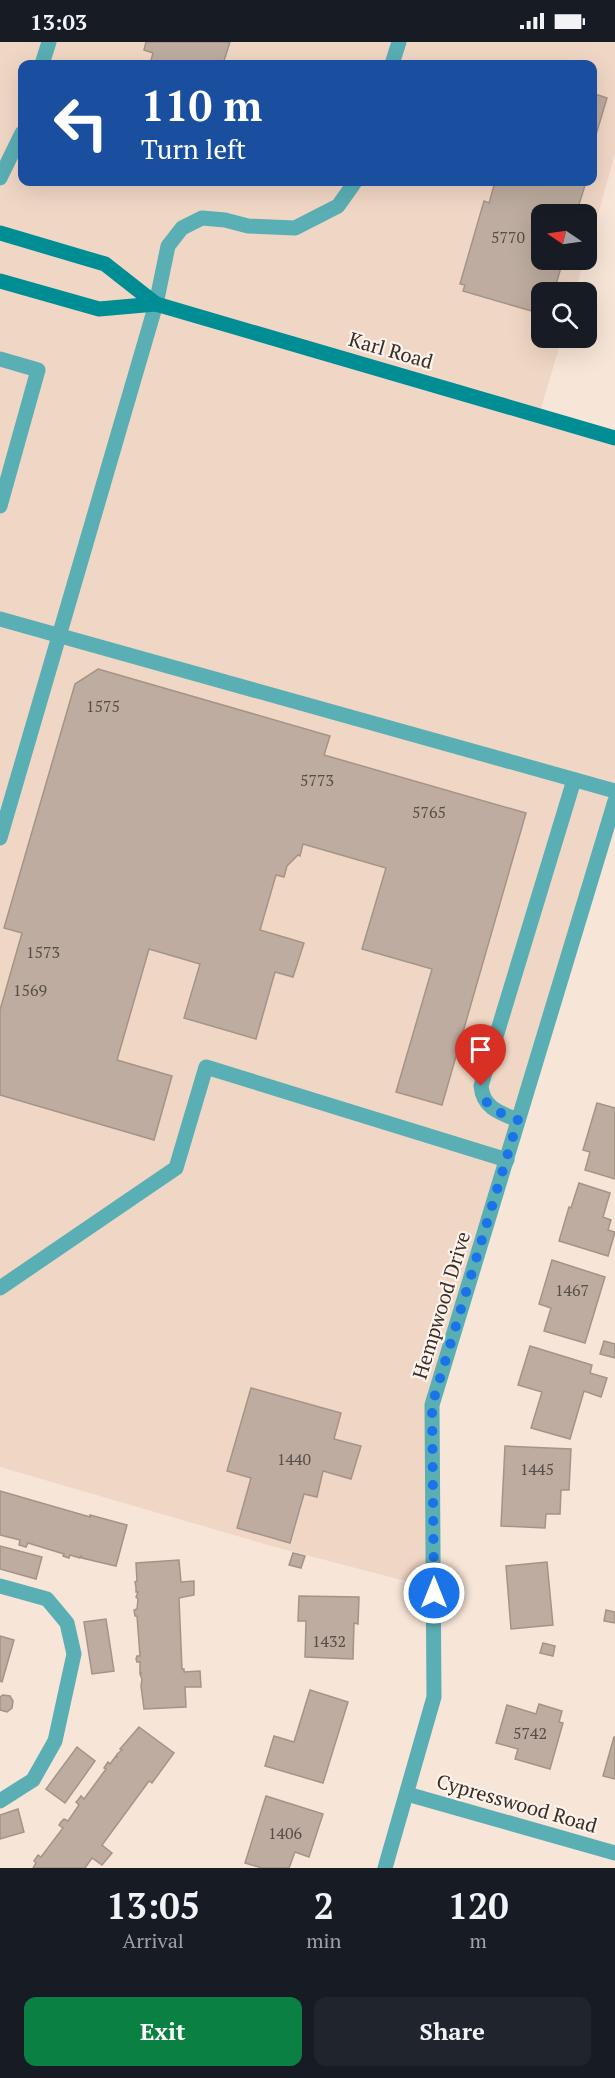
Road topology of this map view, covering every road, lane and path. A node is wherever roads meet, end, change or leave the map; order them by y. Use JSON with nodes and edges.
{"nodes":[{"id":1,"x":49,"y":42,"type":"edge"},
{"id":2,"x":399,"y":42,"type":"edge"},
{"id":3,"x":43,"y":60,"type":"edge"},
{"id":4,"x":394,"y":60,"type":"edge"},
{"id":5,"x":18,"y":141,"type":"edge"},
{"id":6,"x":0,"y":178,"type":"edge"},
{"id":7,"x":352,"y":186,"type":"edge"},
{"id":8,"x":0,"y":233,"type":"edge"},
{"id":9,"x":0,"y":280,"type":"edge"},
{"id":10,"x":156,"y":304,"type":"junction"},
{"id":11,"x":0,"y":359,"type":"edge"},
{"id":12,"x":615,"y":438,"type":"edge"},
{"id":13,"x":0,"y":506,"type":"edge"},
{"id":14,"x":0,"y":619,"type":"edge"},
{"id":15,"x":58,"y":636,"type":"junction"},
{"id":16,"x":574,"y":780,"type":"junction"},
{"id":17,"x":615,"y":791,"type":"edge"},
{"id":18,"x":615,"y":801,"type":"edge"},
{"id":19,"x":0,"y":838,"type":"edge"},
{"id":20,"x":518,"y":1120,"type":"junction"},
{"id":21,"x":507,"y":1160,"type":"junction"},
{"id":22,"x":0,"y":1288,"type":"edge"},
{"id":23,"x":0,"y":1586,"type":"edge"},
{"id":24,"x":407,"y":1794,"type":"junction"},
{"id":25,"x":0,"y":1800,"type":"edge"},
{"id":26,"x":615,"y":1853,"type":"edge"},
{"id":27,"x":385,"y":1868,"type":"edge"}],
"edges":[{"from":1,"to":3,"type":"street"},
{"from":2,"to":4,"type":"street"},
{"from":5,"to":6,"type":"street"},
{"from":7,"to":10,"type":"street"},
{"from":8,"to":10,"type":"main road","name":"Karl Road"},
{"from":9,"to":10,"type":"main road","name":"Karl Road"},
{"from":10,"to":12,"type":"main road","name":"Karl Road"},
{"from":10,"to":15,"type":"street"},
{"from":11,"to":13,"type":"street"},
{"from":14,"to":15,"type":"street"},
{"from":15,"to":16,"type":"street"},
{"from":15,"to":19,"type":"street"},
{"from":16,"to":17,"type":"street"},
{"from":16,"to":20,"type":"street"},
{"from":18,"to":20,"type":"street","name":"Hempwood Drive"},
{"from":20,"to":21,"type":"street","name":"Hempwood Drive"},
{"from":21,"to":22,"type":"street"},
{"from":21,"to":24,"type":"street","name":"Hempwood Drive"},
{"from":23,"to":25,"type":"street"},
{"from":24,"to":26,"type":"street","name":"Cypresswood Road"},
{"from":24,"to":27,"type":"street","name":"Hempwood Drive"}]}
